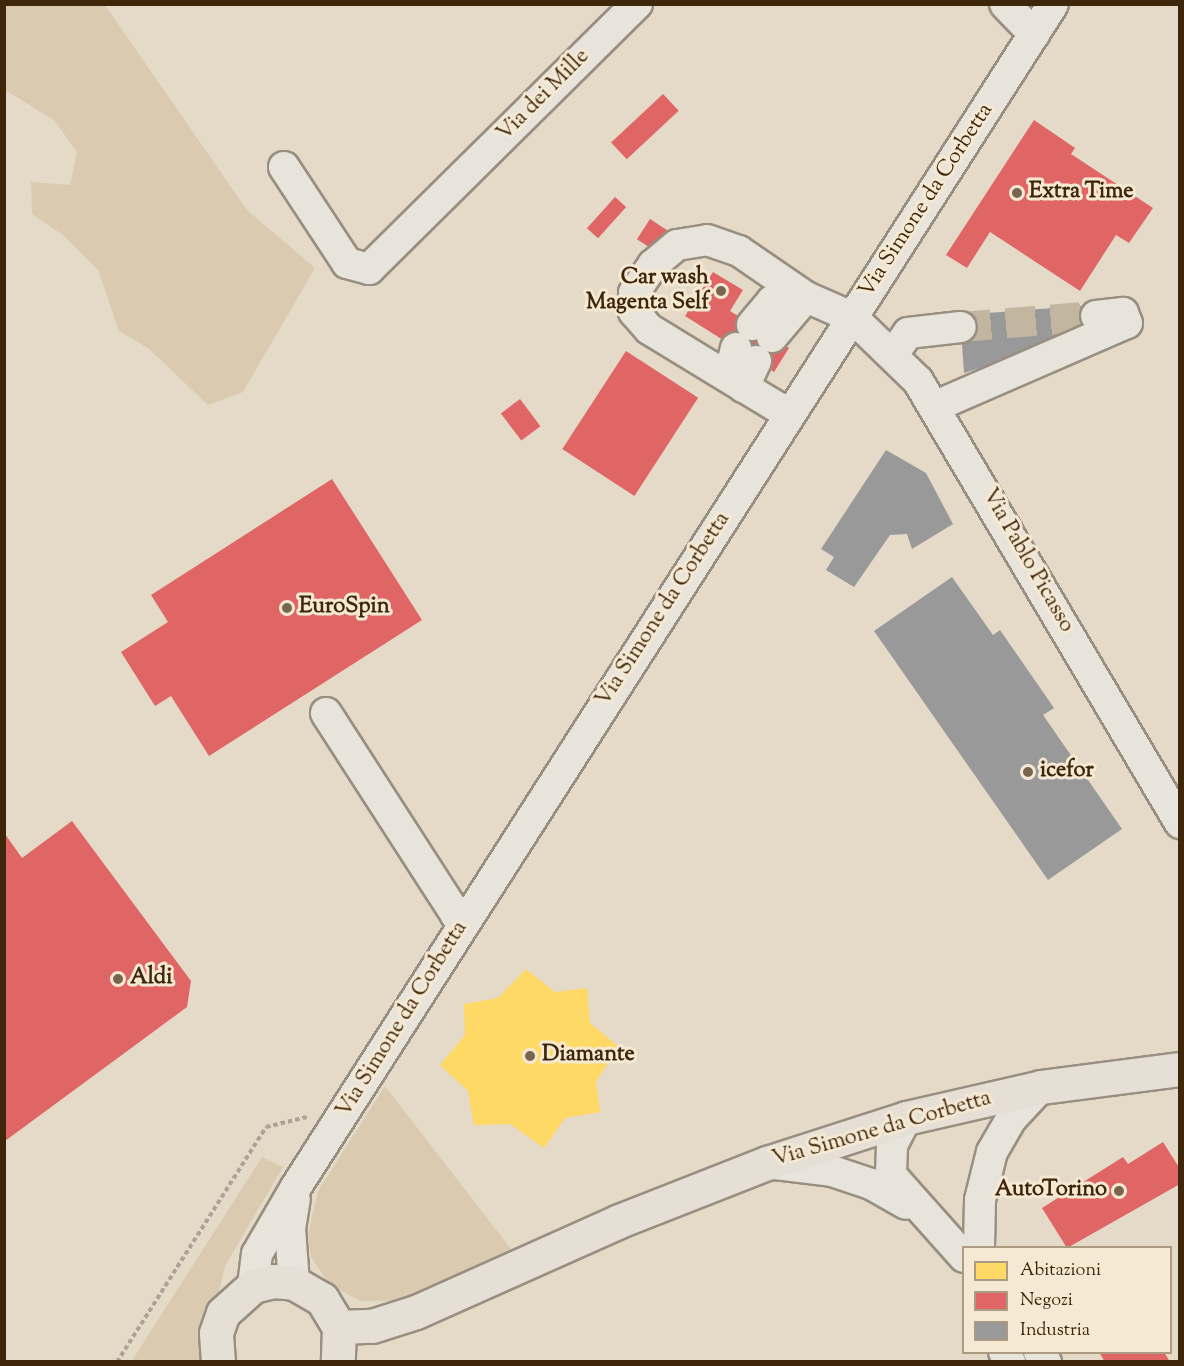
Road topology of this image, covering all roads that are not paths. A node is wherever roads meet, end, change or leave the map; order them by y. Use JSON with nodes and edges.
{"nodes":[{"id":1,"x":637,"y":4,"type":"edge"},
{"id":2,"x":1005,"y":4,"type":"edge"},
{"id":3,"x":1053,"y":4,"type":"edge"},
{"id":4,"x":1034,"y":34,"type":"junction"},
{"id":5,"x":284,"y":167,"type":"dead end"},
{"id":6,"x":806,"y":297,"type":"junction"},
{"id":7,"x":1096,"y":316,"type":"tunnel mouth"},
{"id":8,"x":852,"y":317,"type":"junction"},
{"id":9,"x":961,"y":327,"type":"tunnel mouth"},
{"id":10,"x":752,"y":352,"type":"junction"},
{"id":11,"x":893,"y":354,"type":"junction"},
{"id":12,"x":936,"y":406,"type":"junction"},
{"id":13,"x":789,"y":414,"type":"junction"},
{"id":14,"x":326,"y":713,"type":"dead end"},
{"id":15,"x":1179,"y":823,"type":"edge"},
{"id":16,"x":466,"y":920,"type":"junction"},
{"id":17,"x":1179,"y":1069,"type":"edge"},
{"id":18,"x":1041,"y":1087,"type":"junction"},
{"id":19,"x":906,"y":1118,"type":"junction"},
{"id":20,"x":768,"y":1163,"type":"junction"},
{"id":21,"x":297,"y":1187,"type":"junction"},
{"id":22,"x":919,"y":1212,"type":"junction"},
{"id":23,"x":967,"y":1246,"type":"edge"},
{"id":24,"x":962,"y":1252,"type":"edge"},
{"id":25,"x":294,"y":1283,"type":"junction"},
{"id":26,"x":253,"y":1286,"type":"junction"},
{"id":27,"x":339,"y":1327,"type":"junction"},
{"id":28,"x":218,"y":1362,"type":"edge"},
{"id":29,"x":338,"y":1362,"type":"edge"}],
"edges":[{"from":1,"to":5,"type":"street","name":"Via dei Mille"},
{"from":2,"to":4,"type":"street"},
{"from":3,"to":4,"type":"street","name":"Via Simone da Corbetta"},
{"from":4,"to":8,"type":"street","name":"Via Simone da Corbetta"},
{"from":6,"to":8,"type":"street","name":"Via Pablo Picasso"},
{"from":6,"to":10,"type":"street"},
{"from":6,"to":10,"type":"street","name":"Via Pablo Picasso"},
{"from":7,"to":12,"type":"street"},
{"from":8,"to":11,"type":"street","name":"Via Pablo Picasso"},
{"from":8,"to":13,"type":"street","name":"Via Simone da Corbetta"},
{"from":9,"to":11,"type":"street"},
{"from":10,"to":13,"type":"street"},
{"from":11,"to":12,"type":"street","name":"Via Pablo Picasso"},
{"from":12,"to":15,"type":"street","name":"Via Pablo Picasso"},
{"from":13,"to":16,"type":"street","name":"Via Simone da Corbetta"},
{"from":14,"to":16,"type":"street"},
{"from":16,"to":21,"type":"street","name":"Via Simone da Corbetta"},
{"from":17,"to":18,"type":"main road","name":"Via Simone da Corbetta"},
{"from":18,"to":19,"type":"main road","name":"Via Simone da Corbetta"},
{"from":18,"to":23,"type":"street"},
{"from":19,"to":20,"type":"main road","name":"Via Simone da Corbetta"},
{"from":19,"to":22,"type":"street"},
{"from":20,"to":22,"type":"street"},
{"from":20,"to":27,"type":"main road","name":"Via Simone da Corbetta"},
{"from":21,"to":25,"type":"street","name":"Via Simone da Corbetta"},
{"from":21,"to":26,"type":"street","name":"Via Simone da Corbetta"},
{"from":22,"to":24,"type":"street"},
{"from":25,"to":26,"type":"main road"},
{"from":25,"to":27,"type":"main road"},
{"from":26,"to":28,"type":"main road"},
{"from":27,"to":29,"type":"main road"}]}
